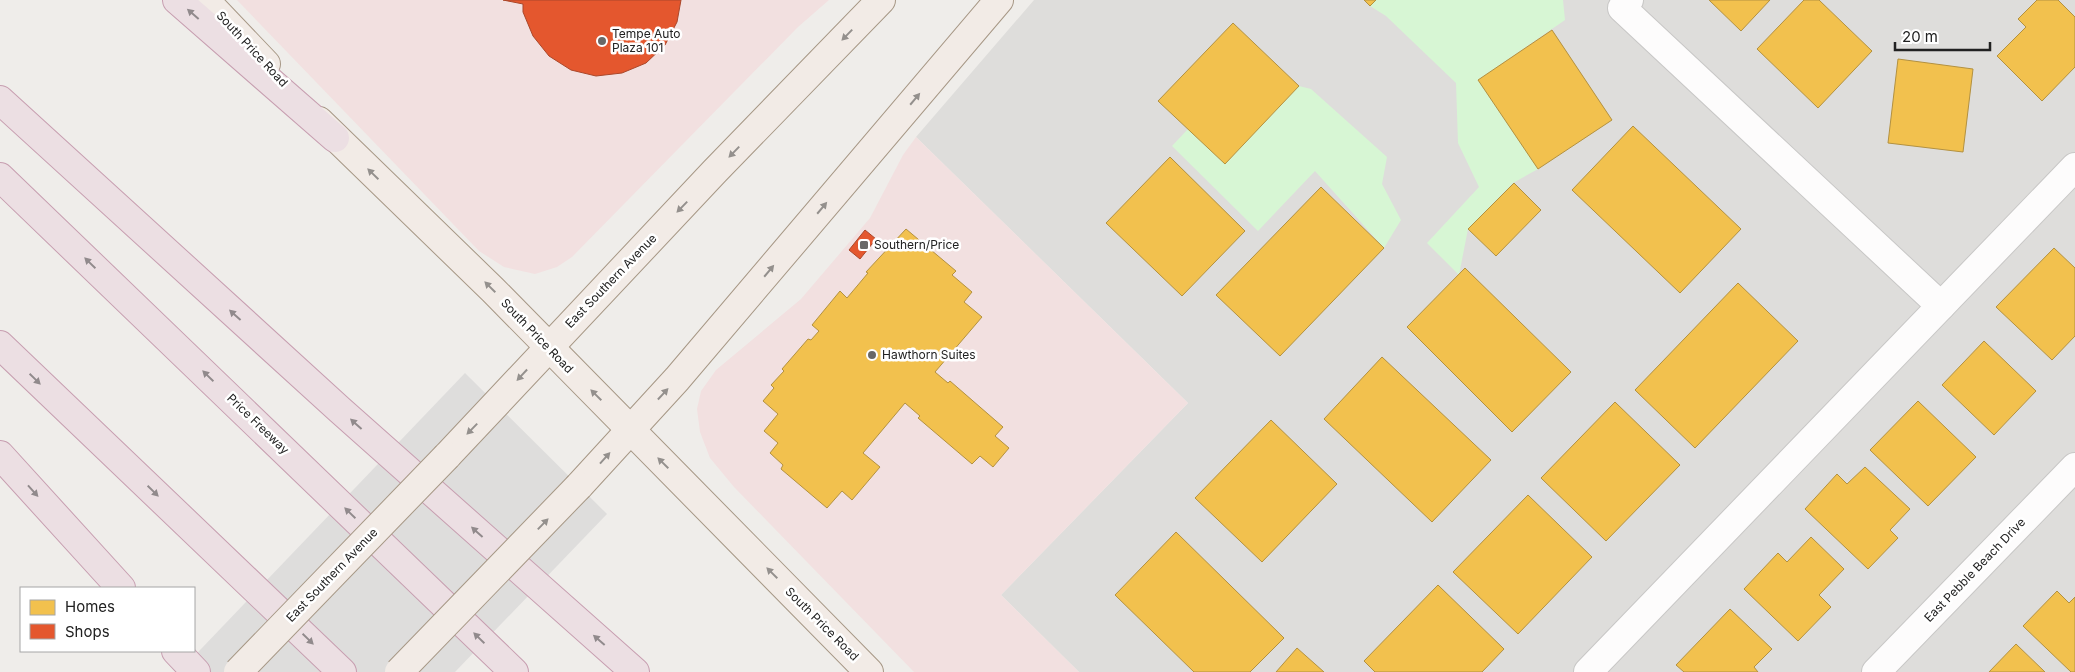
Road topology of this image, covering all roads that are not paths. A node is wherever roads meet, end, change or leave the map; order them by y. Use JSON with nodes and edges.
{"nodes":[{"id":1,"x":177,"y":0,"type":"edge"},
{"id":2,"x":205,"y":0,"type":"edge"},
{"id":3,"x":881,"y":0,"type":"edge"},
{"id":4,"x":999,"y":0,"type":"edge"},
{"id":5,"x":1629,"y":0,"type":"edge"},
{"id":6,"x":0,"y":100,"type":"edge"},
{"id":7,"x":335,"y":138,"type":"junction"},
{"id":8,"x":2075,"y":167,"type":"edge"},
{"id":9,"x":0,"y":177,"type":"edge"},
{"id":10,"x":1941,"y":306,"type":"junction"},
{"id":11,"x":0,"y":345,"type":"edge"},
{"id":12,"x":548,"y":347,"type":"junction"},
{"id":13,"x":630,"y":430,"type":"junction"},
{"id":14,"x":0,"y":455,"type":"edge"},
{"id":15,"x":2075,"y":467,"type":"edge"},
{"id":16,"x":120,"y":587,"type":"edge"},
{"id":17,"x":177,"y":652,"type":"edge"},
{"id":18,"x":196,"y":672,"type":"edge"},
{"id":19,"x":238,"y":672,"type":"edge"},
{"id":20,"x":342,"y":672,"type":"edge"},
{"id":21,"x":399,"y":672,"type":"edge"},
{"id":22,"x":514,"y":672,"type":"edge"},
{"id":23,"x":635,"y":672,"type":"edge"},
{"id":24,"x":869,"y":672,"type":"edge"},
{"id":25,"x":1588,"y":672,"type":"edge"},
{"id":26,"x":1876,"y":672,"type":"edge"}],
"edges":[{"from":7,"to":1,"type":"highway","one_way":true},
{"from":2,"to":7,"type":"main road","name":"South Price Road"},
{"from":3,"to":12,"type":"main road","name":"East Southern Avenue","one_way":true},
{"from":13,"to":4,"type":"main road","one_way":true},
{"from":5,"to":10,"type":"street"},
{"from":23,"to":6,"type":"highway","one_way":true},
{"from":12,"to":7,"type":"main road","name":"South Price Road","one_way":true},
{"from":8,"to":10,"type":"street"},
{"from":22,"to":9,"type":"highway","name":"Price Freeway","one_way":true},
{"from":10,"to":25,"type":"street"},
{"from":11,"to":20,"type":"highway","one_way":true},
{"from":13,"to":12,"type":"main road","name":"South Price Road","one_way":true},
{"from":12,"to":19,"type":"main road","name":"East Southern Avenue","one_way":true,"bridge":true},
{"from":21,"to":13,"type":"main road","one_way":true,"bridge":true},
{"from":24,"to":13,"type":"main road","name":"South Price Road","one_way":true},
{"from":14,"to":16,"type":"highway","one_way":true},
{"from":15,"to":26,"type":"street","name":"East Pebble Beach Drive"},
{"from":17,"to":18,"type":"highway"}]}
